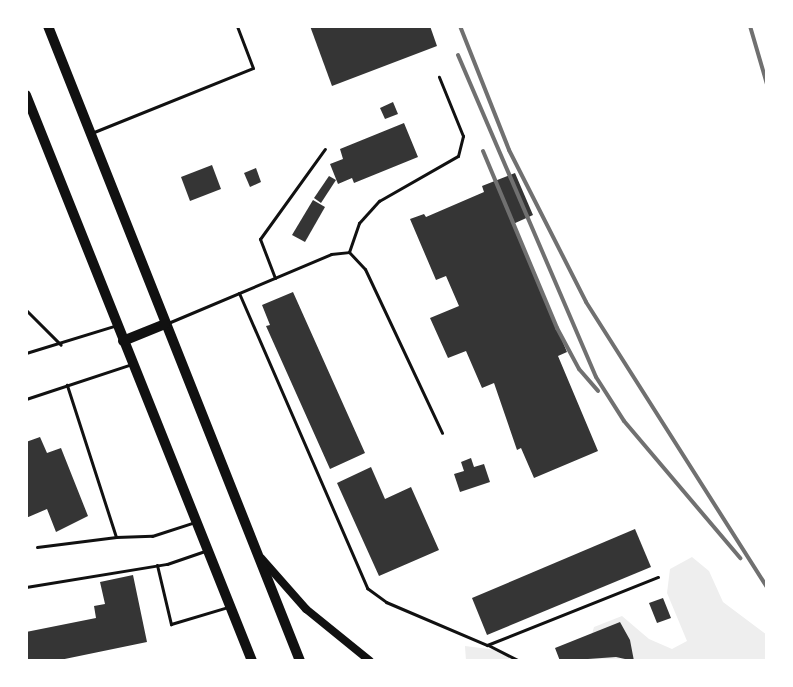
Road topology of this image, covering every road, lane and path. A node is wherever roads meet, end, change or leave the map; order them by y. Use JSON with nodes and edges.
{"nodes":[{"id":1,"x":48,"y":26,"type":"edge"},
{"id":2,"x":237,"y":26,"type":"edge"},
{"id":3,"x":439,"y":77,"type":"dead end"},
{"id":4,"x":26,"y":95,"type":"edge"},
{"id":5,"x":90,"y":134,"type":"junction"},
{"id":6,"x":325,"y":149,"type":"dead end"},
{"id":7,"x":349,"y":252,"type":"junction"},
{"id":8,"x":276,"y":278,"type":"junction"},
{"id":9,"x":240,"y":293,"type":"junction"},
{"id":10,"x":26,"y":310,"type":"edge"},
{"id":11,"x":165,"y":324,"type":"junction"},
{"id":12,"x":117,"y":325,"type":"junction"},
{"id":13,"x":123,"y":341,"type":"junction"},
{"id":14,"x":61,"y":345,"type":"junction"},
{"id":15,"x":26,"y":352,"type":"edge"},
{"id":16,"x":133,"y":364,"type":"junction"},
{"id":17,"x":67,"y":385,"type":"junction"},
{"id":18,"x":26,"y":399,"type":"edge"},
{"id":19,"x":442,"y":433,"type":"dead end"},
{"id":20,"x":196,"y":521,"type":"junction"},
{"id":21,"x":116,"y":537,"type":"junction"},
{"id":22,"x":37,"y":547,"type":"dead end"},
{"id":23,"x":208,"y":550,"type":"junction"},
{"id":24,"x":256,"y":553,"type":"junction"},
{"id":25,"x":157,"y":565,"type":"junction"},
{"id":26,"x":658,"y":577,"type":"dead end"},
{"id":27,"x":26,"y":587,"type":"edge"},
{"id":28,"x":230,"y":606,"type":"junction"},
{"id":29,"x":487,"y":645,"type":"junction"},
{"id":30,"x":180,"y":661,"type":"edge"},
{"id":31,"x":191,"y":661,"type":"edge"},
{"id":32,"x":252,"y":661,"type":"edge"},
{"id":33,"x":300,"y":661,"type":"edge"},
{"id":34,"x":370,"y":661,"type":"edge"},
{"id":35,"x":520,"y":661,"type":"edge"}],
"edges":[{"from":1,"to":5,"type":"main road"},
{"from":2,"to":5,"type":"lane"},
{"from":3,"to":7,"type":"lane"},
{"from":4,"to":12,"type":"main road"},
{"from":5,"to":11,"type":"main road"},
{"from":6,"to":8,"type":"lane"},
{"from":7,"to":8,"type":"lane"},
{"from":7,"to":19,"type":"lane"},
{"from":8,"to":9,"type":"lane"},
{"from":9,"to":11,"type":"lane"},
{"from":9,"to":29,"type":"lane"},
{"from":10,"to":14,"type":"lane"},
{"from":11,"to":13,"type":"main road"},
{"from":11,"to":24,"type":"main road"},
{"from":12,"to":13,"type":"main road"},
{"from":12,"to":14,"type":"lane"},
{"from":13,"to":16,"type":"main road"},
{"from":14,"to":15,"type":"lane"},
{"from":16,"to":17,"type":"lane"},
{"from":16,"to":20,"type":"main road"},
{"from":17,"to":18,"type":"lane"},
{"from":17,"to":21,"type":"lane"},
{"from":20,"to":21,"type":"lane"},
{"from":20,"to":23,"type":"main road"},
{"from":21,"to":22,"type":"lane"},
{"from":23,"to":25,"type":"lane"},
{"from":23,"to":28,"type":"main road"},
{"from":24,"to":33,"type":"main road"},
{"from":24,"to":34,"type":"street"},
{"from":25,"to":27,"type":"lane"},
{"from":25,"to":28,"type":"lane"},
{"from":26,"to":29,"type":"lane"},
{"from":28,"to":32,"type":"main road"},
{"from":29,"to":35,"type":"lane"},
{"from":30,"to":31,"type":"lane"}]}
